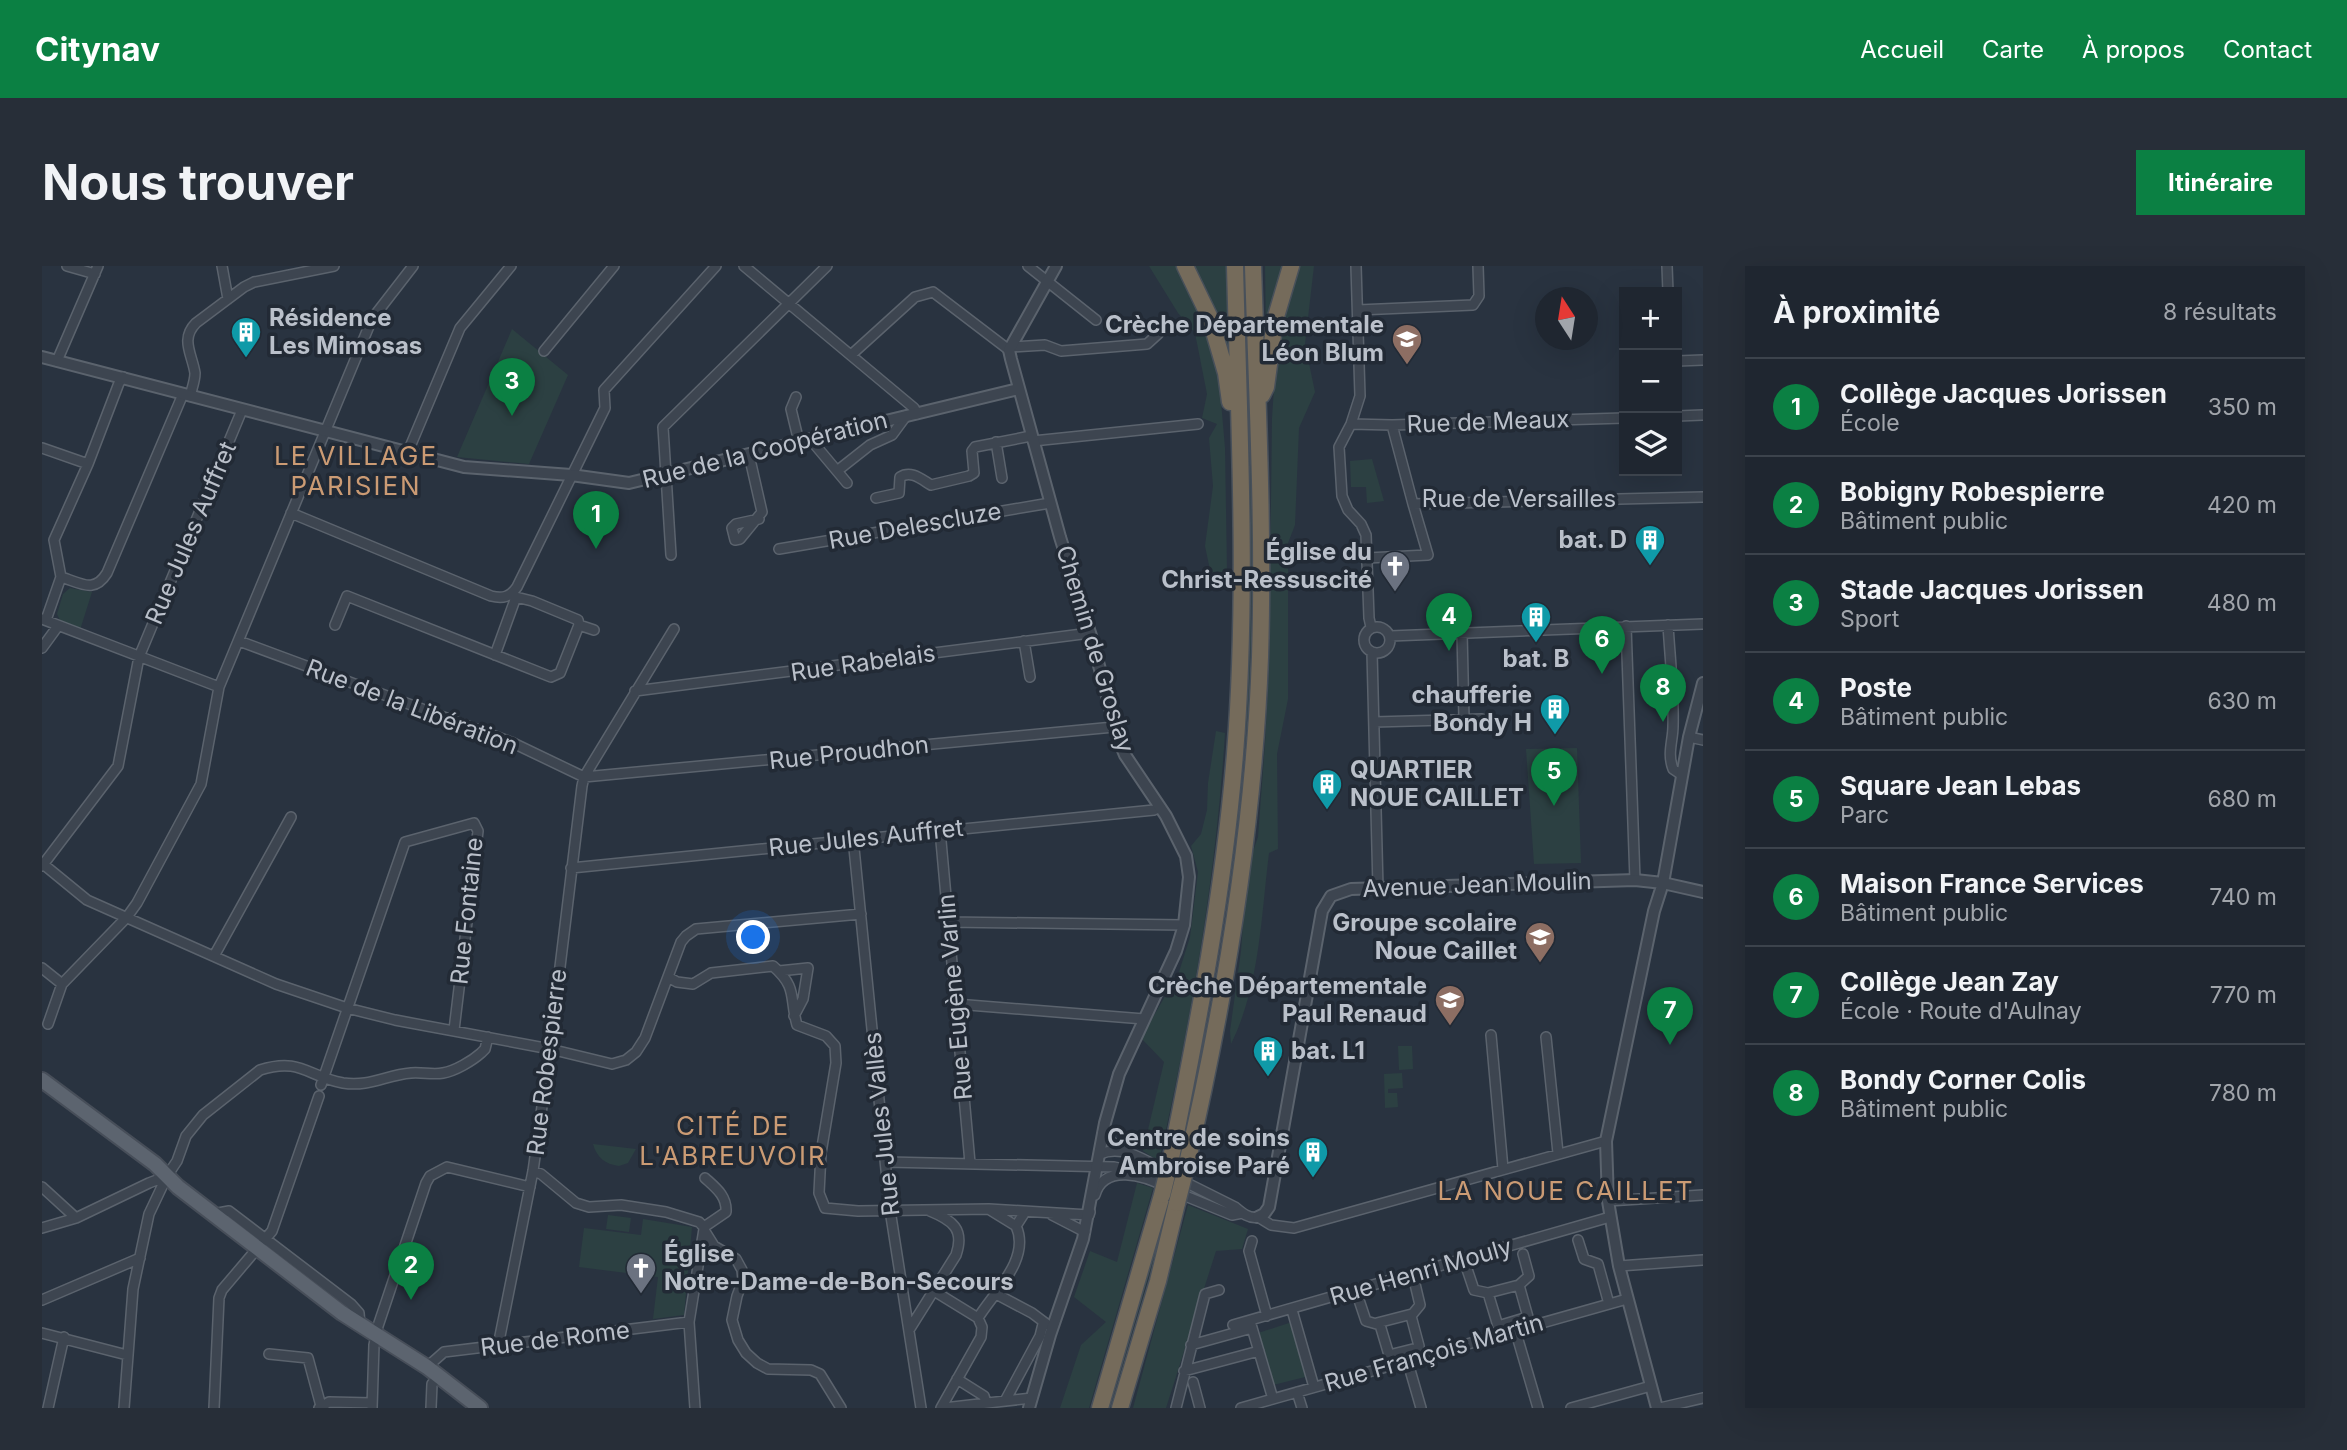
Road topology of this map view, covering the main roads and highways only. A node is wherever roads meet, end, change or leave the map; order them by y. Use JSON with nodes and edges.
{"nodes":[{"id":1,"x":1185,"y":266,"type":"edge"},
{"id":2,"x":1235,"y":266,"type":"edge"},
{"id":3,"x":1254,"y":266,"type":"edge"},
{"id":4,"x":1291,"y":266,"type":"edge"},
{"id":5,"x":1257,"y":404,"type":"junction"},
{"id":6,"x":1238,"y":422,"type":"junction"},
{"id":7,"x":42,"y":1080,"type":"edge"},
{"id":8,"x":480,"y":1408,"type":"edge"},
{"id":9,"x":1100,"y":1408,"type":"edge"},
{"id":10,"x":1120,"y":1408,"type":"edge"}],
"edges":[{"from":1,"to":6,"type":"highway"},
{"from":2,"to":6,"type":"highway"},
{"from":3,"to":5,"type":"highway"},
{"from":4,"to":5,"type":"highway"},
{"from":5,"to":10,"type":"highway","bridge":true},
{"from":6,"to":9,"type":"highway","bridge":true},
{"from":7,"to":8,"type":"main road"}]}
